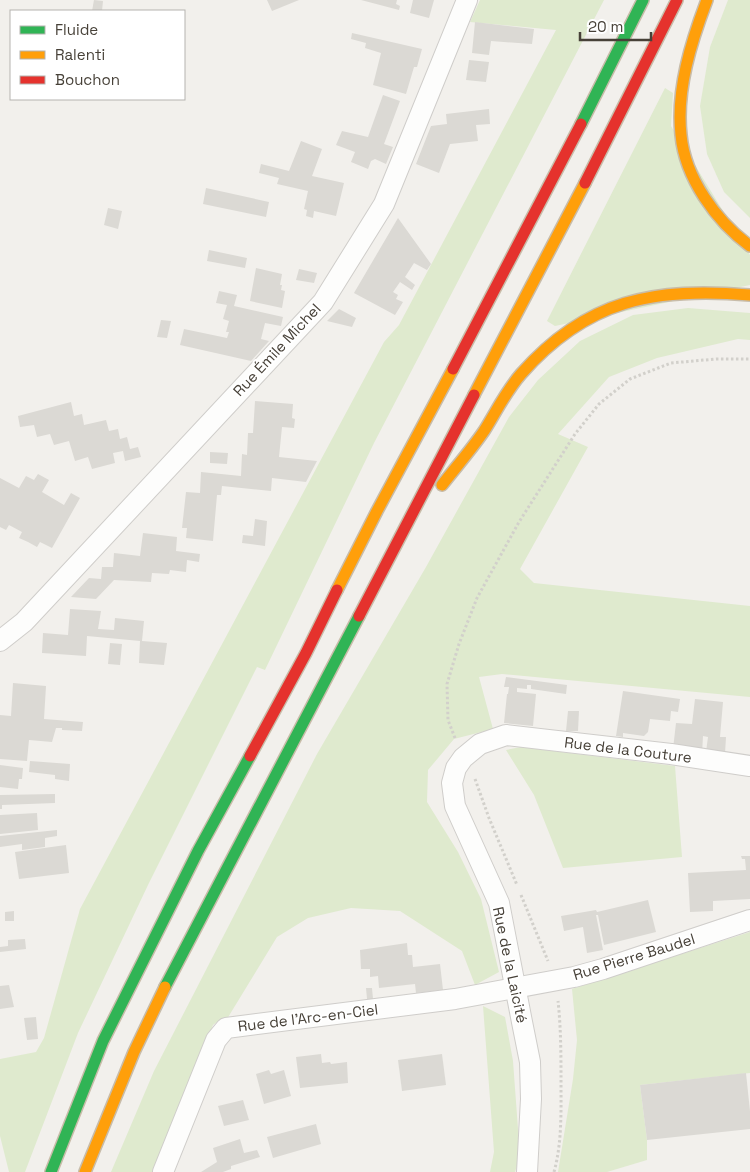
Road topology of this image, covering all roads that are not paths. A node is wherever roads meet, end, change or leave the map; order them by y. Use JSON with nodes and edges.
{"nodes":[{"id":1,"x":467,"y":0,"type":"edge"},
{"id":2,"x":643,"y":0,"type":"edge"},
{"id":3,"x":677,"y":0,"type":"edge"},
{"id":4,"x":707,"y":0,"type":"edge"},
{"id":5,"x":750,"y":246,"type":"edge"},
{"id":6,"x":750,"y":295,"type":"edge"},
{"id":7,"x":397,"y":544,"type":"junction"},
{"id":8,"x":0,"y":641,"type":"edge"},
{"id":9,"x":506,"y":735,"type":"joint"},
{"id":10,"x":750,"y":766,"type":"edge"},
{"id":11,"x":750,"y":920,"type":"edge"},
{"id":12,"x":516,"y":987,"type":"junction"},
{"id":13,"x":52,"y":1169,"type":"edge"},
{"id":14,"x":84,"y":1172,"type":"edge"},
{"id":15,"x":163,"y":1172,"type":"edge"},
{"id":16,"x":527,"y":1172,"type":"edge"}],
"edges":[{"from":1,"to":8,"type":"street","name":"Rue Émile Michel"},
{"from":2,"to":13,"type":"highway"},
{"from":3,"to":7,"type":"highway"},
{"from":4,"to":5,"type":"highway"},
{"from":6,"to":7,"type":"highway"},
{"from":7,"to":14,"type":"highway"},
{"from":9,"to":10,"type":"street","name":"Rue de la Couture"},
{"from":9,"to":12,"type":"street","name":"Rue de la Laicité"},
{"from":11,"to":12,"type":"street","name":"Rue Pierre Baudel"},
{"from":12,"to":15,"type":"street","name":"Rue de l'Arc-en-Ciel"},
{"from":12,"to":16,"type":"street","name":"Rue de la Laicité"}]}
